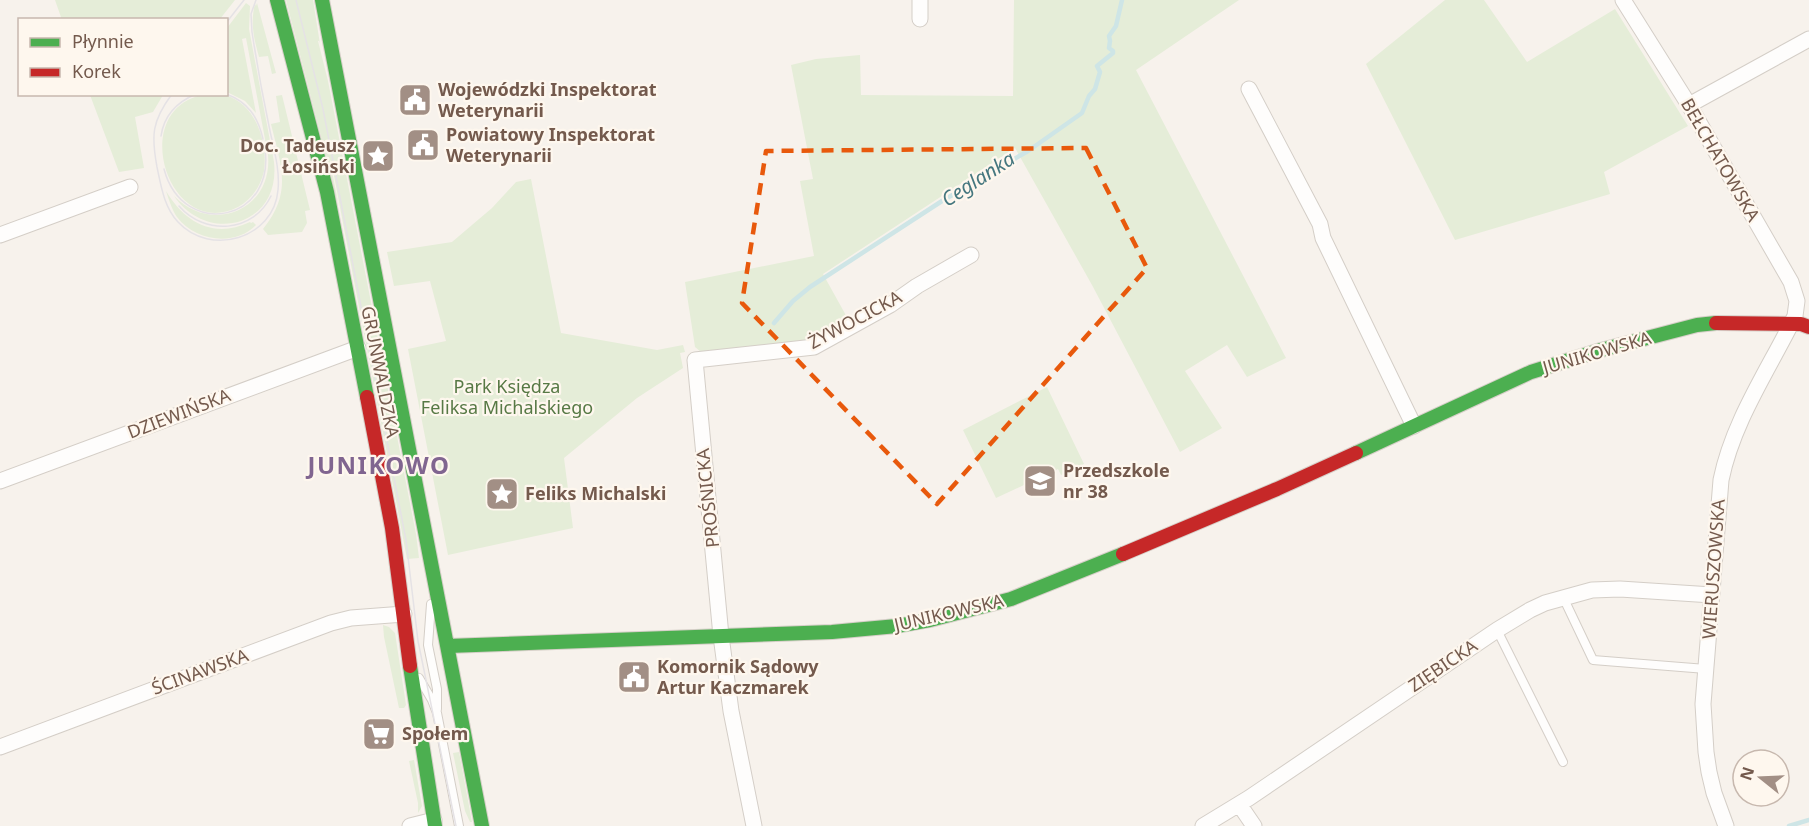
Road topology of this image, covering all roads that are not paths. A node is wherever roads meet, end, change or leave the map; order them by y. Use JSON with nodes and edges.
{"nodes":[{"id":1,"x":277,"y":0,"type":"edge"},
{"id":2,"x":322,"y":0,"type":"edge"},
{"id":3,"x":920,"y":0,"type":"edge"},
{"id":4,"x":1623,"y":0,"type":"edge"},
{"id":5,"x":920,"y":19,"type":"dead end"},
{"id":6,"x":1809,"y":39,"type":"edge"},
{"id":7,"x":1249,"y":89,"type":"dead end"},
{"id":8,"x":1689,"y":105,"type":"junction"},
{"id":9,"x":130,"y":187,"type":"dead end"},
{"id":10,"x":0,"y":235,"type":"edge"},
{"id":11,"x":971,"y":255,"type":"dead end"},
{"id":12,"x":1790,"y":325,"type":"junction"},
{"id":13,"x":1809,"y":327,"type":"edge"},
{"id":14,"x":358,"y":348,"type":"junction"},
{"id":15,"x":694,"y":360,"type":"joint"},
{"id":16,"x":1414,"y":426,"type":"junction"},
{"id":17,"x":0,"y":481,"type":"edge"},
{"id":18,"x":432,"y":569,"type":"junction"},
{"id":19,"x":1712,"y":595,"type":"junction"},
{"id":20,"x":1563,"y":597,"type":"junction"},
{"id":21,"x":404,"y":614,"type":"junction"},
{"id":22,"x":1497,"y":630,"type":"junction"},
{"id":23,"x":721,"y":636,"type":"junction"},
{"id":24,"x":448,"y":646,"type":"junction"},
{"id":25,"x":408,"y":652,"type":"junction"},
{"id":26,"x":1706,"y":669,"type":"junction"},
{"id":27,"x":437,"y":713,"type":"junction"},
{"id":28,"x":0,"y":747,"type":"edge"},
{"id":29,"x":1563,"y":762,"type":"dead end"},
{"id":30,"x":1239,"y":804,"type":"junction"},
{"id":31,"x":435,"y":823,"type":"edge"},
{"id":32,"x":460,"y":824,"type":"edge"},
{"id":33,"x":410,"y":826,"type":"edge"},
{"id":34,"x":482,"y":826,"type":"edge"},
{"id":35,"x":754,"y":826,"type":"edge"},
{"id":36,"x":1203,"y":826,"type":"edge"},
{"id":37,"x":1254,"y":826,"type":"edge"},
{"id":38,"x":1726,"y":826,"type":"edge"}],
"edges":[{"from":1,"to":14,"type":"street","name":"GRUNWALDZKA"},
{"from":2,"to":18,"type":"street","name":"GRUNWALDZKA"},
{"from":3,"to":5,"type":"street"},
{"from":4,"to":8,"type":"street","name":"BEŁCHATOWSKA"},
{"from":6,"to":8,"type":"street"},
{"from":7,"to":16,"type":"street"},
{"from":8,"to":12,"type":"street","name":"BEŁCHATOWSKA"},
{"from":9,"to":10,"type":"street"},
{"from":11,"to":15,"type":"street","name":"ŻYWOCICKA"},
{"from":12,"to":13,"type":"street","name":"JUNIKOWSKA"},
{"from":12,"to":16,"type":"street","name":"JUNIKOWSKA"},
{"from":12,"to":19,"type":"street","name":"WIERUSZOWSKA"},
{"from":14,"to":17,"type":"street","name":"DZIEWIŃSKA"},
{"from":14,"to":21,"type":"street","name":"GRUNWALDZKA"},
{"from":15,"to":23,"type":"street","name":"PROŚNICKA"},
{"from":16,"to":23,"type":"street","name":"JUNIKOWSKA"},
{"from":18,"to":24,"type":"street","name":"GRUNWALDZKA"},
{"from":18,"to":27,"type":"lane"},
{"from":19,"to":20,"type":"street","name":"ZIĘBICKA"},
{"from":19,"to":26,"type":"street","name":"WIERUSZOWSKA"},
{"from":20,"to":22,"type":"street","name":"ZIĘBICKA"},
{"from":20,"to":26,"type":"lane"},
{"from":21,"to":25,"type":"street","name":"GRUNWALDZKA"},
{"from":21,"to":28,"type":"street","name":"ŚCINAWSKA"},
{"from":22,"to":29,"type":"lane"},
{"from":22,"to":30,"type":"street","name":"ZIĘBICKA"},
{"from":23,"to":24,"type":"street","name":"JUNIKOWSKA"},
{"from":23,"to":35,"type":"street","name":"PROŚNICKA"},
{"from":24,"to":34,"type":"street","name":"GRUNWALDZKA"},
{"from":25,"to":27,"type":"lane"},
{"from":25,"to":31,"type":"street","name":"GRUNWALDZKA"},
{"from":26,"to":38,"type":"street","name":"WIERUSZOWSKA"},
{"from":27,"to":32,"type":"lane"},
{"from":30,"to":36,"type":"street","name":"ZIĘBICKA"},
{"from":30,"to":37,"type":"street"},
{"from":31,"to":33,"type":"street"}]}
